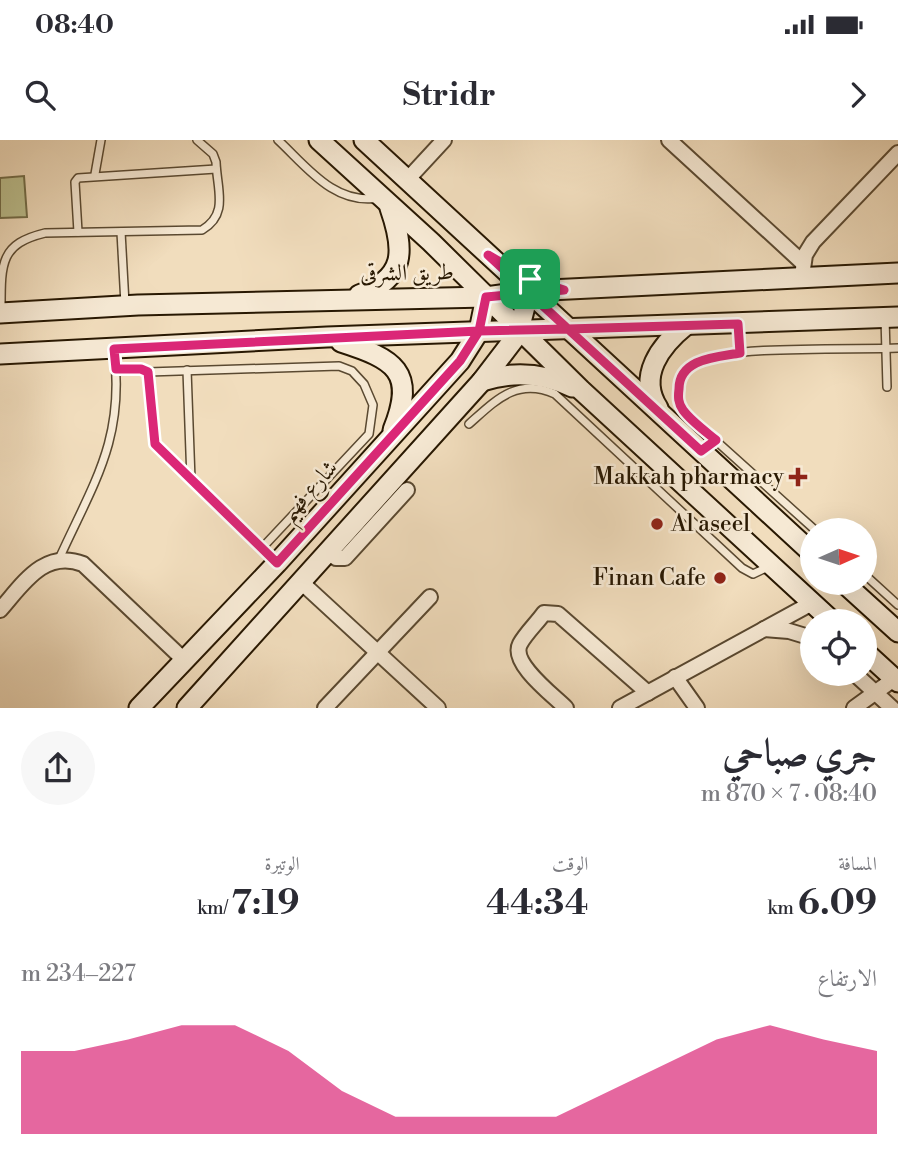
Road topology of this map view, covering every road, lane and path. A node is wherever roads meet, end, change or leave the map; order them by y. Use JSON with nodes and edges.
{"nodes":[{"id":1,"x":101,"y":140,"type":"edge"},
{"id":2,"x":197,"y":140,"type":"edge"},
{"id":3,"x":278,"y":140,"type":"edge"},
{"id":4,"x":319,"y":140,"type":"edge"},
{"id":5,"x":363,"y":140,"type":"edge"},
{"id":6,"x":444,"y":140,"type":"edge"},
{"id":7,"x":670,"y":140,"type":"edge"},
{"id":8,"x":898,"y":153,"type":"edge"},
{"id":9,"x":216,"y":169,"type":"junction"},
{"id":10,"x":95,"y":174,"type":"junction"},
{"id":11,"x":407,"y":180,"type":"junction"},
{"id":12,"x":385,"y":201,"type":"junction"},
{"id":13,"x":78,"y":232,"type":"junction"},
{"id":14,"x":121,"y":232,"type":"junction"},
{"id":15,"x":488,"y":255,"type":"junction"},
{"id":16,"x":803,"y":271,"type":"junction"},
{"id":17,"x":898,"y":273,"type":"edge"},
{"id":18,"x":564,"y":290,"type":"junction"},
{"id":19,"x":529,"y":292,"type":"junction"},
{"id":20,"x":486,"y":297,"type":"junction"},
{"id":21,"x":348,"y":299,"type":"junction"},
{"id":22,"x":125,"y":306,"type":"junction"},
{"id":23,"x":1,"y":313,"type":"edge"},
{"id":24,"x":891,"y":317,"type":"edge"},
{"id":25,"x":686,"y":324,"type":"junction"},
{"id":26,"x":738,"y":324,"type":"junction"},
{"id":27,"x":568,"y":329,"type":"junction"},
{"id":28,"x":520,"y":330,"type":"junction"},
{"id":29,"x":479,"y":331,"type":"junction"},
{"id":30,"x":327,"y":337,"type":"junction"},
{"id":31,"x":886,"y":348,"type":"junction"},
{"id":32,"x":898,"y":348,"type":"edge"},
{"id":33,"x":114,"y":349,"type":"junction"},
{"id":34,"x":740,"y":353,"type":"junction"},
{"id":35,"x":0,"y":354,"type":"edge"},
{"id":36,"x":116,"y":369,"type":"junction"},
{"id":37,"x":187,"y":370,"type":"junction"},
{"id":38,"x":148,"y":372,"type":"junction"},
{"id":39,"x":482,"y":381,"type":"junction"},
{"id":40,"x":887,"y":387,"type":"dead end"},
{"id":41,"x":581,"y":390,"type":"junction"},
{"id":42,"x":662,"y":415,"type":"junction"},
{"id":43,"x":470,"y":424,"type":"dead end"},
{"id":44,"x":613,"y":432,"type":"junction"},
{"id":45,"x":388,"y":442,"type":"junction"},
{"id":46,"x":708,"y":446,"type":"junction"},
{"id":47,"x":191,"y":480,"type":"junction"},
{"id":48,"x":407,"y":490,"type":"dead end"},
{"id":49,"x":705,"y":505,"type":"junction"},
{"id":50,"x":691,"y":520,"type":"junction"},
{"id":51,"x":794,"y":524,"type":"junction"},
{"id":52,"x":800,"y":526,"type":"edge"},
{"id":53,"x":800,"y":534,"type":"edge"},
{"id":54,"x":262,"y":548,"type":"junction"},
{"id":55,"x":327,"y":552,"type":"junction"},
{"id":56,"x":59,"y":559,"type":"junction"},
{"id":57,"x":277,"y":563,"type":"junction"},
{"id":58,"x":771,"y":565,"type":"junction"},
{"id":59,"x":300,"y":581,"type":"junction"},
{"id":60,"x":877,"y":585,"type":"edge"},
{"id":61,"x":857,"y":595,"type":"edge"},
{"id":62,"x":430,"y":597,"type":"dead end"},
{"id":63,"x":812,"y":603,"type":"junction"},
{"id":64,"x":898,"y":604,"type":"edge"},
{"id":65,"x":819,"y":609,"type":"edge"},
{"id":66,"x":0,"y":610,"type":"edge"},
{"id":67,"x":763,"y":629,"type":"junction"},
{"id":68,"x":898,"y":632,"type":"edge"},
{"id":69,"x":800,"y":634,"type":"edge"},
{"id":70,"x":378,"y":650,"type":"junction"},
{"id":71,"x":183,"y":659,"type":"junction"},
{"id":72,"x":877,"y":663,"type":"edge"},
{"id":73,"x":676,"y":677,"type":"junction"},
{"id":74,"x":896,"y":680,"type":"edge"},
{"id":75,"x":868,"y":686,"type":"edge"},
{"id":76,"x":875,"y":692,"type":"junction"},
{"id":77,"x":648,"y":693,"type":"junction"},
{"id":78,"x":197,"y":704,"type":"edge"},
{"id":79,"x":138,"y":708,"type":"edge"},
{"id":80,"x":326,"y":708,"type":"edge"},
{"id":81,"x":438,"y":708,"type":"edge"},
{"id":82,"x":566,"y":708,"type":"edge"},
{"id":83,"x":620,"y":708,"type":"edge"},
{"id":84,"x":697,"y":708,"type":"edge"},
{"id":85,"x":854,"y":708,"type":"edge"},
{"id":86,"x":892,"y":708,"type":"edge"}],
"edges":[{"from":1,"to":10,"type":"lane"},
{"from":2,"to":9,"type":"lane"},
{"from":3,"to":12,"type":"lane"},
{"from":4,"to":12,"type":"main road"},
{"from":5,"to":11,"type":"main road"},
{"from":6,"to":11,"type":"street"},
{"from":7,"to":16,"type":"street"},
{"from":8,"to":16,"type":"street"},
{"from":9,"to":10,"type":"lane"},
{"from":9,"to":14,"type":"lane"},
{"from":10,"to":13,"type":"lane"},
{"from":11,"to":15,"type":"main road"},
{"from":12,"to":20,"type":"main road"},
{"from":12,"to":21,"type":"main road"},
{"from":13,"to":14,"type":"lane"},
{"from":13,"to":23,"type":"lane"},
{"from":14,"to":22,"type":"lane"},
{"from":15,"to":18,"type":"main road"},
{"from":15,"to":19,"type":"main road"},
{"from":16,"to":17,"type":"main road","name":"طريق الشرقى"},
{"from":16,"to":18,"type":"main road","name":"طريق الشرقى"},
{"from":18,"to":19,"type":"main road","name":"طريق الشرقى"},
{"from":19,"to":20,"type":"main road","name":"طريق الشرقى"},
{"from":19,"to":27,"type":"main road"},
{"from":19,"to":28,"type":"main road"},
{"from":20,"to":21,"type":"main road","name":"طريق الشرقى"},
{"from":20,"to":28,"type":"main road"},
{"from":20,"to":29,"type":"main road"},
{"from":21,"to":22,"type":"main road","name":"طريق الشرقى"},
{"from":22,"to":23,"type":"main road","name":"طريق الشرقى"},
{"from":24,"to":26,"type":"main road"},
{"from":24,"to":31,"type":"lane"},
{"from":25,"to":26,"type":"main road"},
{"from":25,"to":27,"type":"main road"},
{"from":25,"to":42,"type":"main road"},
{"from":26,"to":34,"type":"lane"},
{"from":27,"to":28,"type":"main road"},
{"from":27,"to":42,"type":"main road"},
{"from":28,"to":29,"type":"main road"},
{"from":28,"to":39,"type":"main road"},
{"from":28,"to":41,"type":"main road"},
{"from":29,"to":30,"type":"main road"},
{"from":29,"to":45,"type":"main road","name":"شارع فهيم"},
{"from":30,"to":33,"type":"main road"},
{"from":30,"to":45,"type":"main road"},
{"from":31,"to":32,"type":"lane"},
{"from":31,"to":34,"type":"lane"},
{"from":31,"to":40,"type":"lane"},
{"from":33,"to":35,"type":"main road"},
{"from":33,"to":36,"type":"lane"},
{"from":34,"to":46,"type":"lane"},
{"from":36,"to":38,"type":"lane"},
{"from":36,"to":56,"type":"lane"},
{"from":37,"to":38,"type":"lane"},
{"from":37,"to":47,"type":"lane"},
{"from":37,"to":54,"type":"lane"},
{"from":38,"to":47,"type":"lane"},
{"from":39,"to":41,"type":"main road"},
{"from":39,"to":55,"type":"main road"},
{"from":41,"to":44,"type":"main road"},
{"from":42,"to":46,"type":"main road"},
{"from":43,"to":44,"type":"lane"},
{"from":44,"to":49,"type":"main road"},
{"from":44,"to":50,"type":"lane"},
{"from":45,"to":57,"type":"main road","name":"شارع فهيم"},
{"from":46,"to":51,"type":"main road"},
{"from":47,"to":54,"type":"lane"},
{"from":48,"to":55,"type":"street"},
{"from":49,"to":50,"type":"lane"},
{"from":49,"to":58,"type":"main road"},
{"from":50,"to":58,"type":"lane"},
{"from":51,"to":52,"type":"lane"},
{"from":51,"to":53,"type":"main road"},
{"from":54,"to":57,"type":"lane"},
{"from":55,"to":59,"type":"main road"},
{"from":56,"to":66,"type":"street"},
{"from":56,"to":71,"type":"street"},
{"from":57,"to":71,"type":"main road","name":"شارع فهيم"},
{"from":58,"to":63,"type":"main road"},
{"from":59,"to":70,"type":"street"},
{"from":59,"to":78,"type":"main road"},
{"from":60,"to":64,"type":"lane"},
{"from":61,"to":68,"type":"main road"},
{"from":62,"to":70,"type":"street"},
{"from":63,"to":65,"type":"main road"},
{"from":63,"to":67,"type":"street"},
{"from":67,"to":69,"type":"street"},
{"from":67,"to":73,"type":"street"},
{"from":70,"to":80,"type":"street"},
{"from":70,"to":81,"type":"street"},
{"from":71,"to":79,"type":"main road","name":"شارع فهيم"},
{"from":72,"to":74,"type":"main road"},
{"from":73,"to":77,"type":"street"},
{"from":73,"to":84,"type":"street"},
{"from":74,"to":76,"type":"street"},
{"from":75,"to":76,"type":"street"},
{"from":76,"to":85,"type":"street"},
{"from":76,"to":86,"type":"street"},
{"from":77,"to":82,"type":"street"},
{"from":77,"to":83,"type":"street"}]}
